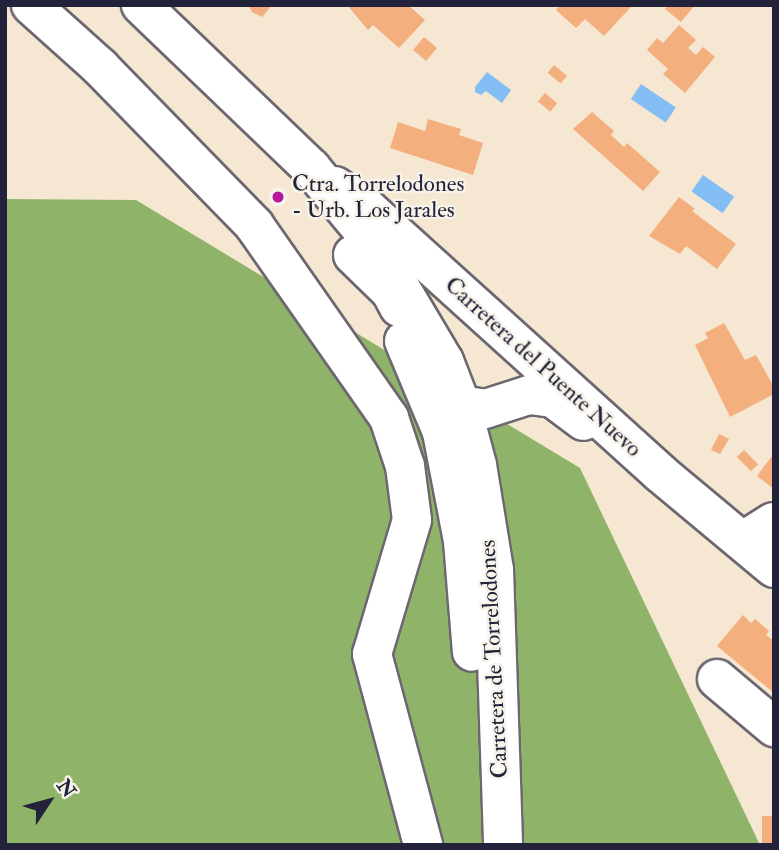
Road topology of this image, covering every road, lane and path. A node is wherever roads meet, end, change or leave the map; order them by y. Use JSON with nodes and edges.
{"nodes":[{"id":1,"x":31,"y":5,"type":"edge"},
{"id":2,"x":123,"y":5,"type":"edge"},
{"id":3,"x":141,"y":5,"type":"edge"},
{"id":4,"x":311,"y":168,"type":"junction"},
{"id":5,"x":353,"y":255,"type":"junction"},
{"id":6,"x":555,"y":375,"type":"junction"},
{"id":7,"x":461,"y":405,"type":"junction"},
{"id":8,"x":583,"y":422,"type":"junction"},
{"id":9,"x":660,"y":473,"type":"junction"},
{"id":10,"x":758,"y":532,"type":"edge"},
{"id":11,"x":463,"y":541,"type":"junction"},
{"id":12,"x":774,"y":568,"type":"edge"},
{"id":13,"x":494,"y":570,"type":"junction"},
{"id":14,"x":717,"y":679,"type":"dead end"},
{"id":15,"x":774,"y":727,"type":"edge"},
{"id":16,"x":423,"y":845,"type":"edge"},
{"id":17,"x":492,"y":845,"type":"edge"},
{"id":18,"x":503,"y":845,"type":"edge"}],
"edges":[{"from":1,"to":16,"type":"main road"},
{"from":2,"to":5,"type":"main road","name":"Carretera de Torrelodones"},
{"from":3,"to":4,"type":"main road","name":"Carretera de Torrelodones"},
{"from":4,"to":6,"type":"main road","name":"Carretera del Puente Nuevo"},
{"from":4,"to":7,"type":"main road","name":"Carretera de Torrelodones"},
{"from":5,"to":7,"type":"main road"},
{"from":5,"to":11,"type":"main road","name":"Carretera de Torrelodones"},
{"from":6,"to":7,"type":"main road"},
{"from":6,"to":9,"type":"main road","name":"Carretera del Puente Nuevo"},
{"from":7,"to":8,"type":"main road"},
{"from":7,"to":11,"type":"main road"},
{"from":7,"to":13,"type":"main road","name":"Carretera de Torrelodones"},
{"from":8,"to":9,"type":"main road"},
{"from":8,"to":13,"type":"main road"},
{"from":9,"to":10,"type":"main road","name":"Carretera del Puente Nuevo"},
{"from":10,"to":12,"type":"main road","name":"Carretera del Puente Nuevo"},
{"from":11,"to":17,"type":"main road","name":"Carretera de Torrelodones"},
{"from":13,"to":18,"type":"main road","name":"Carretera de Torrelodones"},
{"from":14,"to":15,"type":"main road"}]}
